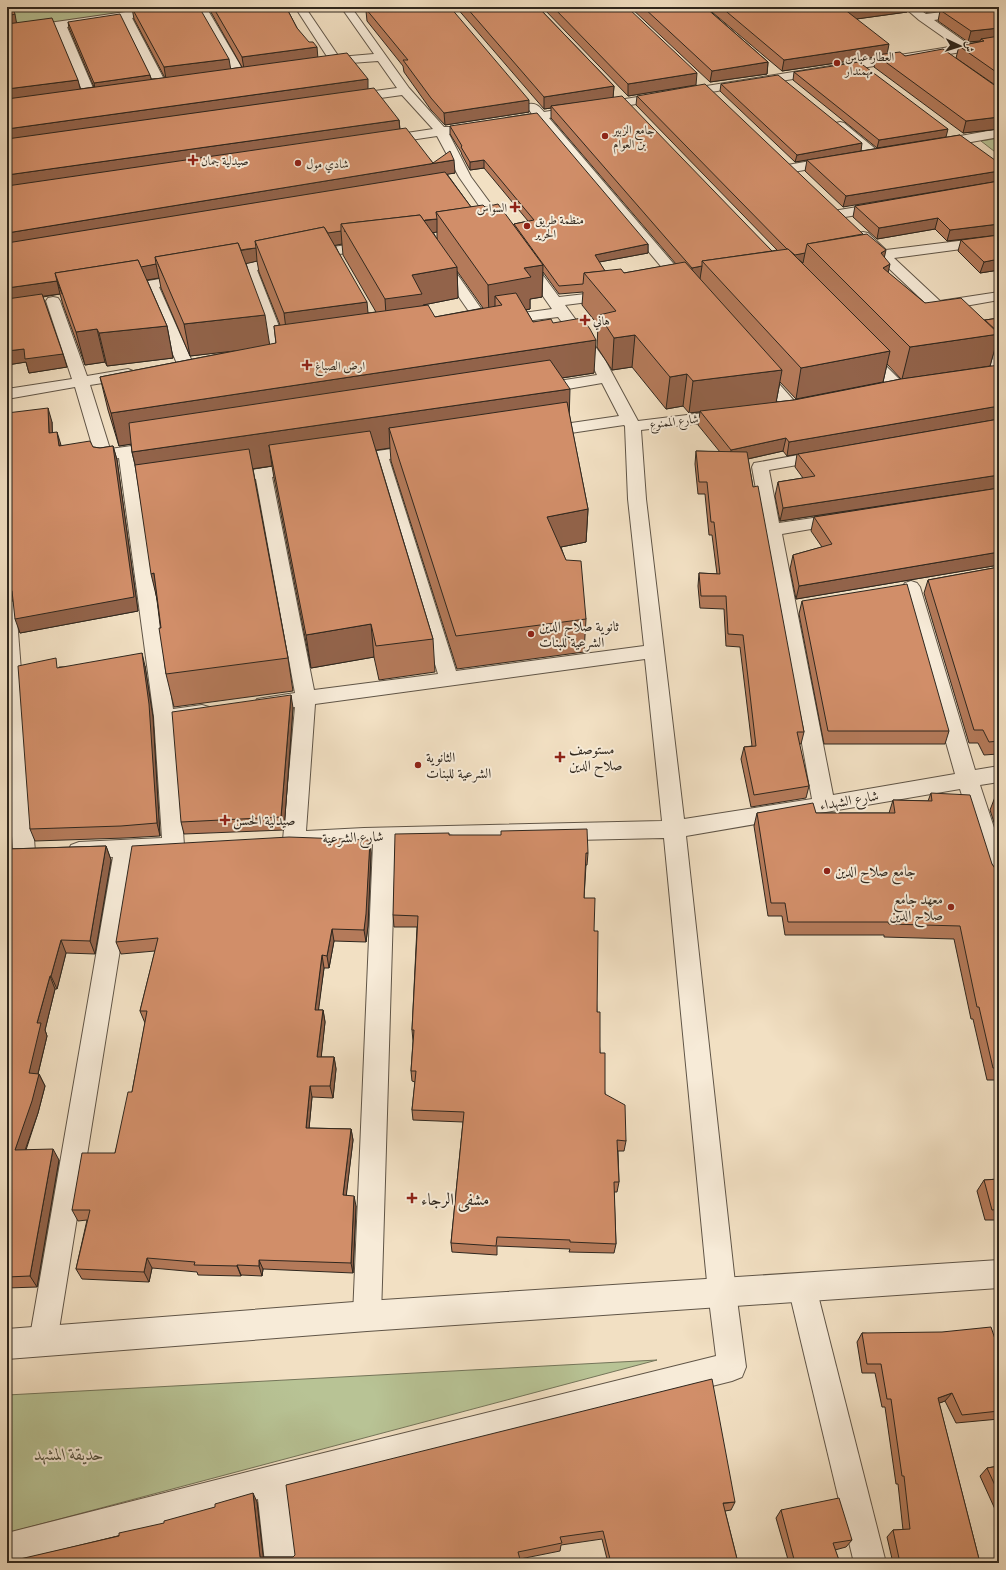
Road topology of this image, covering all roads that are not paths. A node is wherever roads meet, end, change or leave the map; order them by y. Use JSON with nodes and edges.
{"nodes":[{"id":1,"x":183,"y":7,"type":"edge"},
{"id":2,"x":201,"y":7,"type":"edge"},
{"id":3,"x":300,"y":7,"type":"edge"},
{"id":4,"x":346,"y":7,"type":"edge"},
{"id":5,"x":909,"y":7,"type":"edge"},
{"id":6,"x":999,"y":8,"type":"edge"},
{"id":7,"x":125,"y":14,"type":"junction"},
{"id":8,"x":923,"y":18,"type":"junction"},
{"id":9,"x":60,"y":24,"type":"junction"},
{"id":10,"x":7,"y":32,"type":"edge"},
{"id":11,"x":999,"y":43,"type":"edge"},
{"id":12,"x":966,"y":48,"type":"junction"},
{"id":13,"x":938,"y":52,"type":"junction"},
{"id":14,"x":381,"y":58,"type":"junction"},
{"id":15,"x":336,"y":61,"type":"junction"},
{"id":16,"x":950,"y":61,"type":"edge"},
{"id":17,"x":314,"y":64,"type":"edge"},
{"id":18,"x":860,"y":64,"type":"junction"},
{"id":19,"x":768,"y":67,"type":"edge"},
{"id":20,"x":255,"y":73,"type":"edge"},
{"id":21,"x":873,"y":73,"type":"edge"},
{"id":22,"x":240,"y":75,"type":"junction"},
{"id":23,"x":225,"y":77,"type":"edge"},
{"id":24,"x":780,"y":77,"type":"junction"},
{"id":25,"x":695,"y":78,"type":"edge"},
{"id":26,"x":792,"y":86,"type":"edge"},
{"id":27,"x":147,"y":87,"type":"edge"},
{"id":28,"x":707,"y":89,"type":"junction"},
{"id":29,"x":614,"y":90,"type":"dead end"},
{"id":30,"x":405,"y":91,"type":"junction"},
{"id":31,"x":104,"y":93,"type":"edge"},
{"id":32,"x":90,"y":95,"type":"junction"},
{"id":33,"x":75,"y":97,"type":"edge"},
{"id":34,"x":525,"y":98,"type":"edge"},
{"id":35,"x":718,"y":99,"type":"edge"},
{"id":36,"x":342,"y":100,"type":"edge"},
{"id":37,"x":625,"y":101,"type":"junction"},
{"id":38,"x":636,"y":113,"type":"edge"},
{"id":39,"x":540,"y":116,"type":"junction"},
{"id":40,"x":833,"y":120,"type":"edge"},
{"id":41,"x":495,"y":123,"type":"edge"},
{"id":42,"x":464,"y":128,"type":"edge"},
{"id":43,"x":950,"y":130,"type":"dead end"},
{"id":44,"x":441,"y":131,"type":"junction"},
{"id":45,"x":999,"y":133,"type":"edge"},
{"id":46,"x":962,"y":140,"type":"junction"},
{"id":47,"x":370,"y":142,"type":"edge"},
{"id":48,"x":925,"y":146,"type":"edge"},
{"id":49,"x":974,"y":149,"type":"edge"},
{"id":50,"x":889,"y":152,"type":"edge"},
{"id":51,"x":874,"y":154,"type":"junction"},
{"id":52,"x":859,"y":156,"type":"edge"},
{"id":53,"x":782,"y":158,"type":"edge"},
{"id":54,"x":845,"y":159,"type":"edge"},
{"id":55,"x":793,"y":168,"type":"junction"},
{"id":56,"x":804,"y":178,"type":"edge"},
{"id":57,"x":829,"y":204,"type":"edge"},
{"id":58,"x":893,"y":205,"type":"edge"},
{"id":59,"x":840,"y":214,"type":"junction"},
{"id":60,"x":999,"y":240,"type":"edge"},
{"id":61,"x":387,"y":244,"type":"edge"},
{"id":62,"x":332,"y":251,"type":"junction"},
{"id":63,"x":435,"y":252,"type":"edge"},
{"id":64,"x":884,"y":255,"type":"junction"},
{"id":65,"x":862,"y":259,"type":"edge"},
{"id":66,"x":340,"y":265,"type":"edge"},
{"id":67,"x":249,"y":268,"type":"junction"},
{"id":68,"x":152,"y":285,"type":"junction"},
{"id":69,"x":671,"y":289,"type":"edge"},
{"id":70,"x":106,"y":292,"type":"edge"},
{"id":71,"x":624,"y":294,"type":"edge"},
{"id":72,"x":999,"y":296,"type":"edge"},
{"id":73,"x":53,"y":301,"type":"dead end"},
{"id":74,"x":937,"y":306,"type":"junction"},
{"id":75,"x":558,"y":307,"type":"junction"},
{"id":76,"x":484,"y":323,"type":"junction"},
{"id":77,"x":468,"y":325,"type":"edge"},
{"id":78,"x":858,"y":346,"type":"edge"},
{"id":79,"x":297,"y":350,"type":"edge"},
{"id":80,"x":749,"y":359,"type":"edge"},
{"id":81,"x":999,"y":365,"type":"edge"},
{"id":82,"x":186,"y":366,"type":"edge"},
{"id":83,"x":999,"y":371,"type":"edge"},
{"id":84,"x":141,"y":372,"type":"edge"},
{"id":85,"x":983,"y":373,"type":"edge"},
{"id":86,"x":607,"y":378,"type":"junction"},
{"id":87,"x":81,"y":381,"type":"junction"},
{"id":88,"x":913,"y":384,"type":"edge"},
{"id":89,"x":528,"y":390,"type":"edge"},
{"id":90,"x":7,"y":394,"type":"edge"},
{"id":91,"x":776,"y":409,"type":"edge"},
{"id":92,"x":744,"y":413,"type":"edge"},
{"id":93,"x":631,"y":422,"type":"junction"},
{"id":94,"x":528,"y":434,"type":"edge"},
{"id":95,"x":174,"y":445,"type":"edge"},
{"id":96,"x":434,"y":448,"type":"edge"},
{"id":97,"x":126,"y":452,"type":"junction"},
{"id":98,"x":845,"y":452,"type":"edge"},
{"id":99,"x":380,"y":456,"type":"junction"},
{"id":100,"x":263,"y":473,"type":"junction"},
{"id":101,"x":209,"y":481,"type":"edge"},
{"id":102,"x":186,"y":485,"type":"edge"},
{"id":103,"x":132,"y":493,"type":"junction"},
{"id":104,"x":858,"y":516,"type":"edge"},
{"id":105,"x":772,"y":530,"type":"junction"},
{"id":106,"x":910,"y":587,"type":"dead end"},
{"id":107,"x":7,"y":606,"type":"edge"},
{"id":108,"x":654,"y":651,"type":"junction"},
{"id":109,"x":449,"y":679,"type":"junction"},
{"id":110,"x":306,"y":698,"type":"junction"},
{"id":111,"x":243,"y":706,"type":"edge"},
{"id":112,"x":220,"y":710,"type":"edge"},
{"id":113,"x":164,"y":717,"type":"junction"},
{"id":114,"x":999,"y":774,"type":"edge"},
{"id":115,"x":967,"y":779,"type":"junction"},
{"id":116,"x":824,"y":805,"type":"junction"},
{"id":117,"x":674,"y":829,"type":"junction"},
{"id":118,"x":384,"y":836,"type":"junction"},
{"id":119,"x":295,"y":840,"type":"junction"},
{"id":120,"x":273,"y":841,"type":"edge"},
{"id":121,"x":196,"y":844,"type":"edge"},
{"id":122,"x":173,"y":845,"type":"junction"},
{"id":123,"x":125,"y":849,"type":"junction"},
{"id":124,"x":63,"y":851,"type":"edge"},
{"id":125,"x":24,"y":853,"type":"edge"},
{"id":126,"x":999,"y":876,"type":"edge"},
{"id":127,"x":999,"y":1274,"type":"edge"},
{"id":128,"x":802,"y":1287,"type":"junction"},
{"id":129,"x":722,"y":1292,"type":"junction"},
{"id":130,"x":367,"y":1316,"type":"junction"},
{"id":131,"x":43,"y":1342,"type":"junction"},
{"id":132,"x":7,"y":1344,"type":"edge"},
{"id":133,"x":271,"y":1481,"type":"junction"},
{"id":134,"x":7,"y":1549,"type":"edge"},
{"id":135,"x":281,"y":1563,"type":"edge"},
{"id":136,"x":870,"y":1563,"type":"edge"}],
"edges":[{"from":1,"to":7,"type":"street"},
{"from":2,"to":22,"type":"street"},
{"from":3,"to":15,"type":"street"},
{"from":4,"to":14,"type":"street"},
{"from":5,"to":8,"type":"street"},
{"from":6,"to":8,"type":"street"},
{"from":7,"to":9,"type":"street"},
{"from":7,"to":27,"type":"street"},
{"from":8,"to":12,"type":"street"},
{"from":9,"to":10,"type":"street"},
{"from":9,"to":32,"type":"street"},
{"from":11,"to":12,"type":"street"},
{"from":12,"to":13,"type":"street"},
{"from":13,"to":16,"type":"street"},
{"from":13,"to":18,"type":"street"},
{"from":14,"to":15,"type":"street"},
{"from":14,"to":30,"type":"street"},
{"from":15,"to":17,"type":"street"},
{"from":18,"to":21,"type":"street"},
{"from":18,"to":24,"type":"street"},
{"from":19,"to":24,"type":"street"},
{"from":20,"to":22,"type":"street"},
{"from":22,"to":23,"type":"street"},
{"from":24,"to":26,"type":"street"},
{"from":24,"to":28,"type":"street"},
{"from":25,"to":28,"type":"street"},
{"from":28,"to":35,"type":"street"},
{"from":28,"to":37,"type":"street"},
{"from":29,"to":37,"type":"street"},
{"from":30,"to":36,"type":"street"},
{"from":30,"to":44,"type":"street"},
{"from":31,"to":32,"type":"street"},
{"from":32,"to":33,"type":"street"},
{"from":34,"to":39,"type":"street"},
{"from":37,"to":38,"type":"street"},
{"from":37,"to":39,"type":"street"},
{"from":39,"to":41,"type":"street"},
{"from":39,"to":69,"type":"street"},
{"from":40,"to":51,"type":"street"},
{"from":42,"to":44,"type":"street"},
{"from":43,"to":46,"type":"street"},
{"from":44,"to":47,"type":"street"},
{"from":44,"to":75,"type":"street"},
{"from":45,"to":46,"type":"street"},
{"from":46,"to":48,"type":"street"},
{"from":46,"to":49,"type":"street"},
{"from":50,"to":51,"type":"street"},
{"from":51,"to":52,"type":"street"},
{"from":53,"to":55,"type":"street"},
{"from":54,"to":55,"type":"street"},
{"from":55,"to":56,"type":"street"},
{"from":57,"to":59,"type":"street"},
{"from":58,"to":59,"type":"street"},
{"from":59,"to":64,"type":"street"},
{"from":60,"to":64,"type":"street"},
{"from":61,"to":62,"type":"street"},
{"from":62,"to":66,"type":"street"},
{"from":62,"to":67,"type":"street"},
{"from":63,"to":76,"type":"street"},
{"from":64,"to":65,"type":"street"},
{"from":64,"to":74,"type":"street"},
{"from":67,"to":68,"type":"street"},
{"from":67,"to":79,"type":"street"},
{"from":68,"to":70,"type":"street"},
{"from":68,"to":82,"type":"street"},
{"from":71,"to":75,"type":"street"},
{"from":72,"to":74,"type":"street"},
{"from":73,"to":87,"type":"street"},
{"from":74,"to":81,"type":"street"},
{"from":75,"to":76,"type":"street"},
{"from":75,"to":86,"type":"street"},
{"from":76,"to":77,"type":"street"},
{"from":78,"to":88,"type":"street"},
{"from":80,"to":91,"type":"street"},
{"from":83,"to":85,"type":"street"},
{"from":84,"to":87,"type":"street"},
{"from":86,"to":89,"type":"street"},
{"from":86,"to":93,"type":"street"},
{"from":87,"to":90,"type":"street"},
{"from":87,"to":97,"type":"street"},
{"from":92,"to":93,"type":"street","name":"شارع الممنوع"},
{"from":93,"to":94,"type":"street","name":"شارع الممنوع"},
{"from":93,"to":108,"type":"street"},
{"from":95,"to":97,"type":"street"},
{"from":96,"to":99,"type":"street"},
{"from":97,"to":103,"type":"street"},
{"from":98,"to":105,"type":"street"},
{"from":99,"to":100,"type":"street"},
{"from":99,"to":109,"type":"street"},
{"from":100,"to":101,"type":"street"},
{"from":100,"to":110,"type":"street"},
{"from":102,"to":103,"type":"street"},
{"from":103,"to":113,"type":"street"},
{"from":104,"to":105,"type":"street"},
{"from":105,"to":116,"type":"street"},
{"from":106,"to":115,"type":"street"},
{"from":107,"to":125,"type":"street"},
{"from":108,"to":109,"type":"street"},
{"from":108,"to":117,"type":"street"},
{"from":109,"to":110,"type":"street"},
{"from":110,"to":111,"type":"street"},
{"from":110,"to":119,"type":"street"},
{"from":112,"to":113,"type":"street"},
{"from":113,"to":122,"type":"street"},
{"from":114,"to":115,"type":"street","name":"شارع الشهداء"},
{"from":115,"to":116,"type":"street","name":"شارع الشهداء"},
{"from":115,"to":126,"type":"street"},
{"from":116,"to":117,"type":"street","name":"شارع الشهداء"},
{"from":117,"to":118,"type":"street","name":"شارع الشرعية"},
{"from":117,"to":129,"type":"street"},
{"from":118,"to":119,"type":"street","name":"شارع الشرعية"},
{"from":118,"to":130,"type":"street"},
{"from":119,"to":120,"type":"street","name":"شارع الشرعية"},
{"from":121,"to":122,"type":"street"},
{"from":122,"to":123,"type":"street"},
{"from":123,"to":124,"type":"street"},
{"from":123,"to":131,"type":"street"},
{"from":127,"to":128,"type":"street"},
{"from":128,"to":129,"type":"street"},
{"from":128,"to":136,"type":"street"},
{"from":129,"to":130,"type":"street"},
{"from":129,"to":133,"type":"street"},
{"from":130,"to":131,"type":"street"},
{"from":131,"to":132,"type":"street"},
{"from":133,"to":134,"type":"street"},
{"from":133,"to":135,"type":"street"}]}
